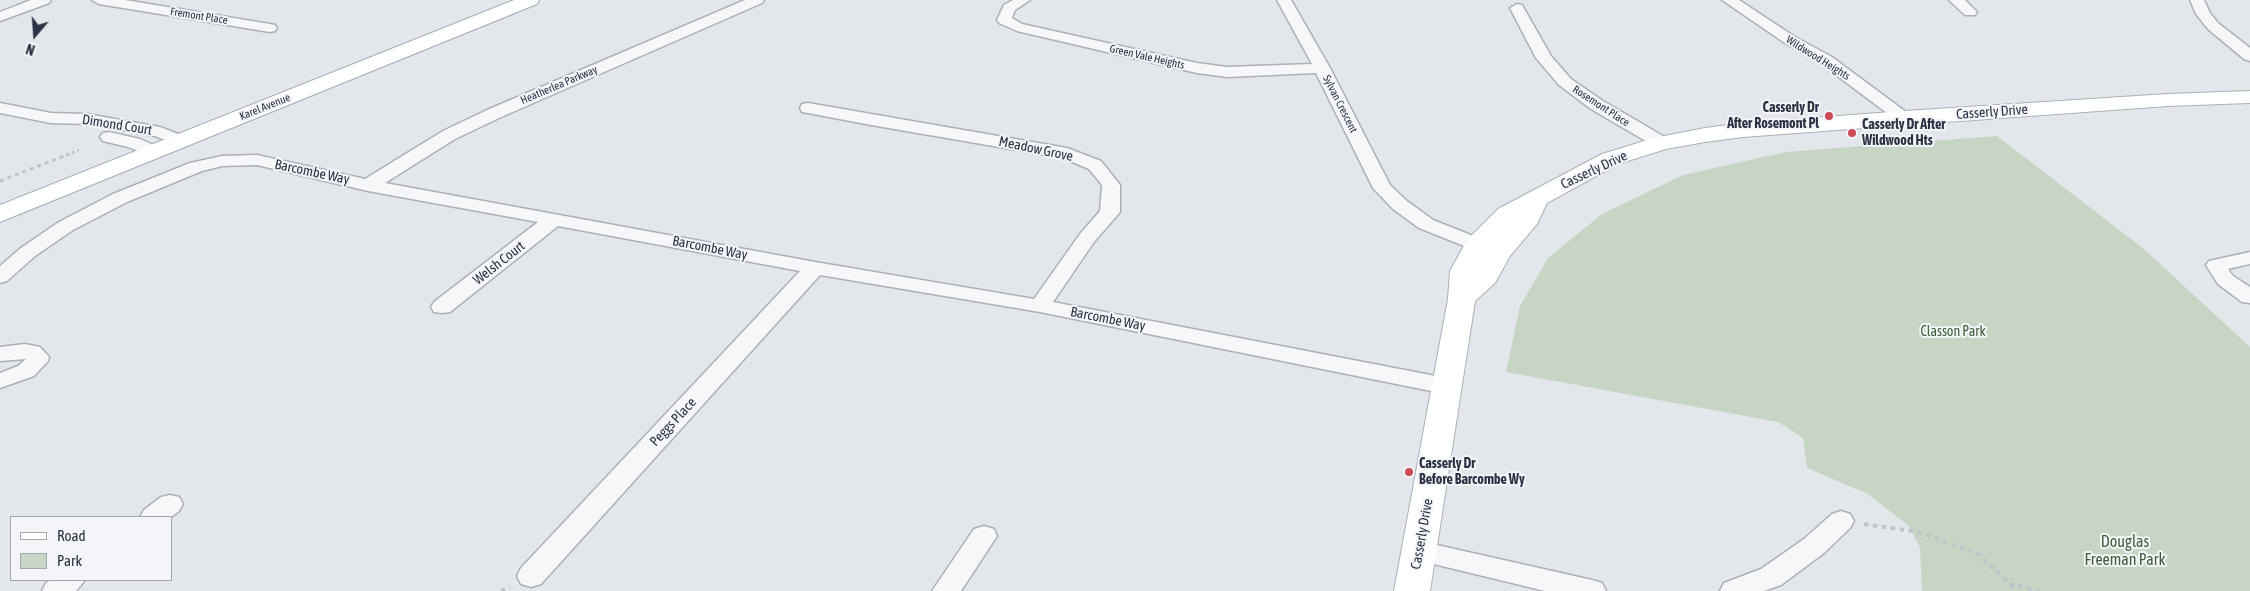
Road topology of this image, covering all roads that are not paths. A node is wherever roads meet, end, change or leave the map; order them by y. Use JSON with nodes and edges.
{"nodes":[{"id":1,"x":44,"y":0,"type":"edge"},
{"id":2,"x":99,"y":0,"type":"edge"},
{"id":3,"x":530,"y":0,"type":"edge"},
{"id":4,"x":757,"y":0,"type":"edge"},
{"id":5,"x":1023,"y":0,"type":"edge"},
{"id":6,"x":1284,"y":0,"type":"edge"},
{"id":7,"x":1729,"y":0,"type":"edge"},
{"id":8,"x":1956,"y":0,"type":"edge"},
{"id":9,"x":2197,"y":0,"type":"edge"},
{"id":10,"x":500,"y":5,"type":"edge"},
{"id":11,"x":1517,"y":8,"type":"dead end"},
{"id":12,"x":1970,"y":12,"type":"dead end"},
{"id":13,"x":0,"y":17,"type":"edge"},
{"id":14,"x":270,"y":28,"type":"dead end"},
{"id":15,"x":2250,"y":56,"type":"edge"},
{"id":16,"x":1322,"y":68,"type":"junction"},
{"id":17,"x":2250,"y":97,"type":"edge"},
{"id":18,"x":0,"y":108,"type":"edge"},
{"id":19,"x":808,"y":108,"type":"dead end"},
{"id":20,"x":51,"y":118,"type":"junction"},
{"id":21,"x":1905,"y":118,"type":"junction"},
{"id":22,"x":157,"y":142,"type":"junction"},
{"id":23,"x":134,"y":143,"type":"junction"},
{"id":24,"x":1662,"y":143,"type":"junction"},
{"id":25,"x":368,"y":184,"type":"junction"},
{"id":26,"x":0,"y":195,"type":"edge"},
{"id":27,"x":0,"y":214,"type":"edge"},
{"id":28,"x":555,"y":218,"type":"junction"},
{"id":29,"x":1492,"y":243,"type":"junction"},
{"id":30,"x":2250,"y":258,"type":"edge"},
{"id":31,"x":814,"y":268,"type":"junction"},
{"id":32,"x":0,"y":277,"type":"edge"},
{"id":33,"x":2250,"y":297,"type":"edge"},
{"id":34,"x":1040,"y":306,"type":"junction"},
{"id":35,"x":442,"y":307,"type":"dead end"},
{"id":36,"x":0,"y":354,"type":"edge"},
{"id":37,"x":0,"y":380,"type":"edge"},
{"id":38,"x":1446,"y":386,"type":"junction"},
{"id":39,"x":1842,"y":521,"type":"road end"},
{"id":40,"x":984,"y":536,"type":"dead end"},
{"id":41,"x":1419,"y":551,"type":"junction"},
{"id":42,"x":531,"y":576,"type":"dead end"},
{"id":43,"x":70,"y":581,"type":"edge"},
{"id":44,"x":56,"y":591,"type":"edge"},
{"id":45,"x":946,"y":591,"type":"edge"},
{"id":46,"x":1412,"y":591,"type":"edge"},
{"id":47,"x":1592,"y":591,"type":"edge"},
{"id":48,"x":1734,"y":591,"type":"edge"}],
"edges":[{"from":1,"to":13,"type":"street"},
{"from":2,"to":14,"type":"street","name":"Fremont Place"},
{"from":3,"to":10,"type":"street","name":"Karel Avenue"},
{"from":4,"to":25,"type":"street","name":"Heatherlea Parkway"},
{"from":5,"to":16,"type":"street","name":"Green Vale Heights"},
{"from":6,"to":16,"type":"street","name":"Sylvan Crescent"},
{"from":7,"to":21,"type":"street","name":"Wildwood Heights"},
{"from":8,"to":12,"type":"street"},
{"from":9,"to":15,"type":"street"},
{"from":10,"to":22,"type":"street","name":"Karel Avenue"},
{"from":10,"to":22,"type":"street","name":"Karel Avenue"},
{"from":11,"to":24,"type":"street","name":"Rosemont Place"},
{"from":16,"to":29,"type":"street","name":"Sylvan Crescent"},
{"from":17,"to":21,"type":"street","name":"Casserly Drive"},
{"from":18,"to":20,"type":"street","name":"Dimond Court"},
{"from":19,"to":34,"type":"street","name":"Meadow Grove"},
{"from":20,"to":22,"type":"street","name":"Dimond Court"},
{"from":20,"to":23,"type":"street","name":"Dimond Court"},
{"from":21,"to":24,"type":"street","name":"Casserly Drive"},
{"from":22,"to":23,"type":"street","name":"Karel Avenue"},
{"from":22,"to":27,"type":"street","name":"Karel Avenue"},
{"from":23,"to":26,"type":"street","name":"Karel Avenue"},
{"from":24,"to":29,"type":"street","name":"Casserly Drive"},
{"from":25,"to":28,"type":"street","name":"Barcombe Way"},
{"from":25,"to":32,"type":"street","name":"Barcombe Way"},
{"from":28,"to":31,"type":"street","name":"Barcombe Way"},
{"from":28,"to":35,"type":"street","name":"Welsh Court"},
{"from":29,"to":38,"type":"street","name":"Casserly Drive"},
{"from":30,"to":33,"type":"street"},
{"from":31,"to":34,"type":"street","name":"Barcombe Way"},
{"from":31,"to":42,"type":"street","name":"Peggs Place"},
{"from":34,"to":38,"type":"street","name":"Barcombe Way"},
{"from":36,"to":37,"type":"street"},
{"from":38,"to":41,"type":"street","name":"Casserly Drive"},
{"from":39,"to":48,"type":"street"},
{"from":40,"to":45,"type":"street"},
{"from":41,"to":46,"type":"street","name":"Casserly Drive"},
{"from":41,"to":47,"type":"street"},
{"from":43,"to":44,"type":"street"}]}
